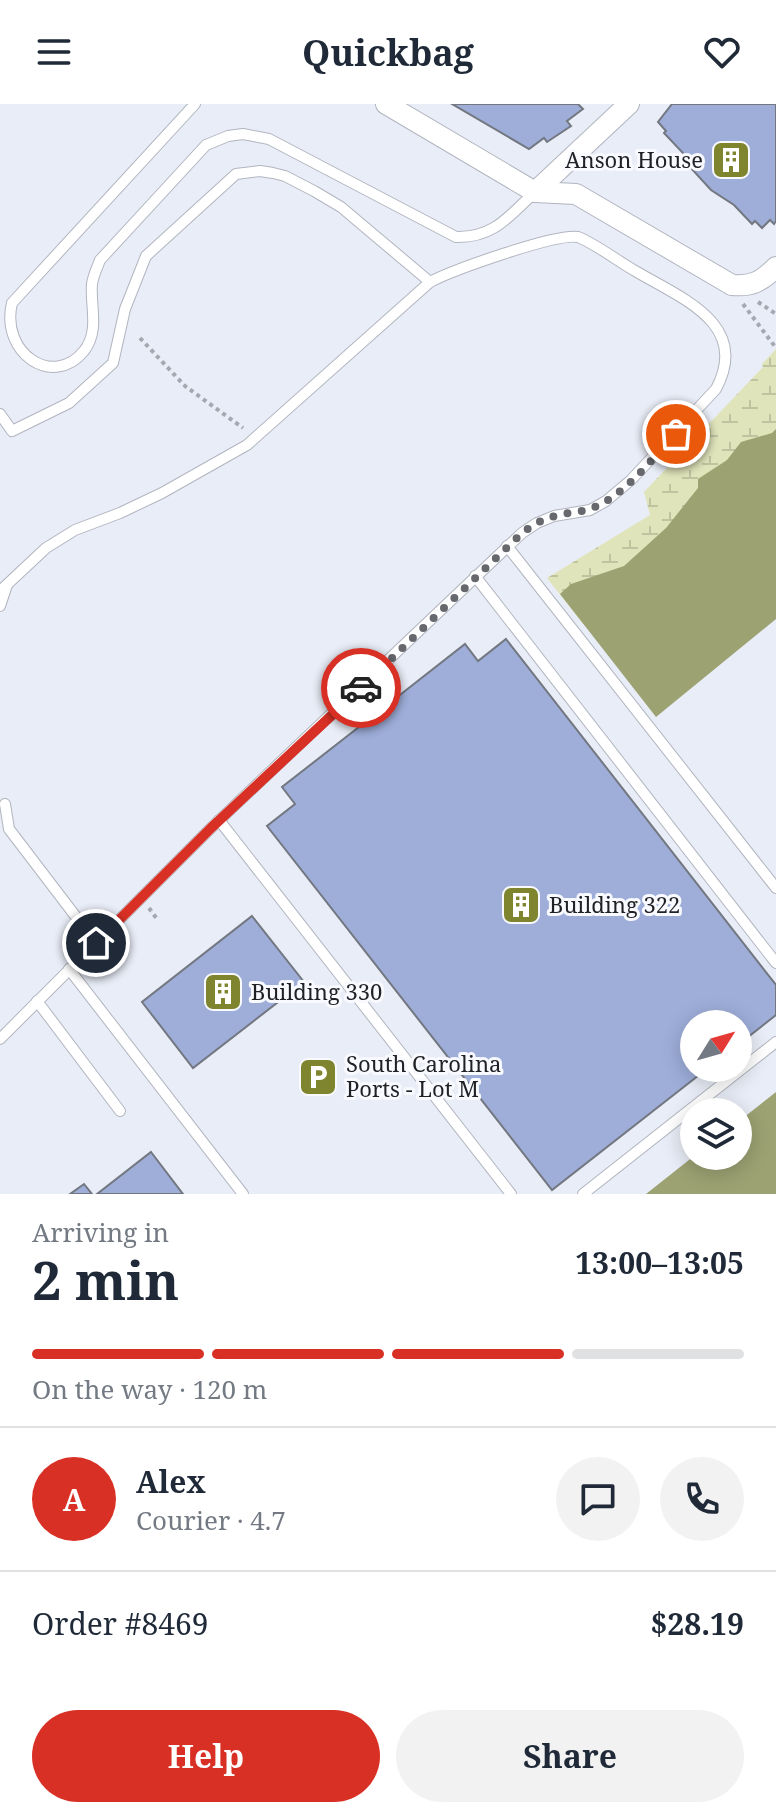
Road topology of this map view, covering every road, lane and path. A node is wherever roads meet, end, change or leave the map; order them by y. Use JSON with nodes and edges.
{"nodes":[{"id":1,"x":195,"y":104,"type":"edge"},
{"id":2,"x":386,"y":104,"type":"edge"},
{"id":3,"x":623,"y":106,"type":"edge"},
{"id":4,"x":535,"y":192,"type":"junction"},
{"id":5,"x":776,"y":267,"type":"edge"},
{"id":6,"x":430,"y":282,"type":"junction"},
{"id":7,"x":741,"y":285,"type":"junction"},
{"id":8,"x":140,"y":338,"type":"dead end"},
{"id":9,"x":776,"y":348,"type":"edge"},
{"id":10,"x":0,"y":414,"type":"edge"},
{"id":11,"x":257,"y":436,"type":"junction"},
{"id":12,"x":507,"y":546,"type":"junction"},
{"id":13,"x":475,"y":576,"type":"junction"},
{"id":14,"x":3,"y":588,"type":"edge"},
{"id":15,"x":0,"y":606,"type":"edge"},
{"id":16,"x":5,"y":804,"type":"dead end"},
{"id":17,"x":219,"y":820,"type":"junction"},
{"id":18,"x":776,"y":888,"type":"edge"},
{"id":19,"x":96,"y":943,"type":"junction"},
{"id":20,"x":776,"y":963,"type":"edge"},
{"id":21,"x":69,"y":969,"type":"junction"},
{"id":22,"x":37,"y":1001,"type":"junction"},
{"id":23,"x":0,"y":1039,"type":"edge"},
{"id":24,"x":776,"y":1042,"type":"edge"},
{"id":25,"x":120,"y":1111,"type":"dead end"},
{"id":26,"x":243,"y":1194,"type":"edge"},
{"id":27,"x":511,"y":1194,"type":"edge"},
{"id":28,"x":583,"y":1194,"type":"edge"}],
"edges":[{"from":1,"to":4,"type":"lane"},
{"from":2,"to":4,"type":"street"},
{"from":3,"to":4,"type":"street"},
{"from":4,"to":7,"type":"street"},
{"from":5,"to":7,"type":"street"},
{"from":6,"to":10,"type":"lane"},
{"from":6,"to":11,"type":"lane"},
{"from":6,"to":12,"type":"lane"},
{"from":7,"to":9,"type":"path"},
{"from":8,"to":11,"type":"path"},
{"from":11,"to":14,"type":"lane"},
{"from":12,"to":13,"type":"lane"},
{"from":12,"to":18,"type":"lane"},
{"from":13,"to":17,"type":"lane"},
{"from":13,"to":20,"type":"lane"},
{"from":14,"to":15,"type":"lane"},
{"from":16,"to":19,"type":"lane"},
{"from":17,"to":19,"type":"lane"},
{"from":17,"to":27,"type":"lane"},
{"from":19,"to":21,"type":"lane"},
{"from":21,"to":22,"type":"lane"},
{"from":21,"to":26,"type":"lane"},
{"from":22,"to":23,"type":"lane"},
{"from":22,"to":25,"type":"lane"},
{"from":24,"to":28,"type":"lane"}]}
